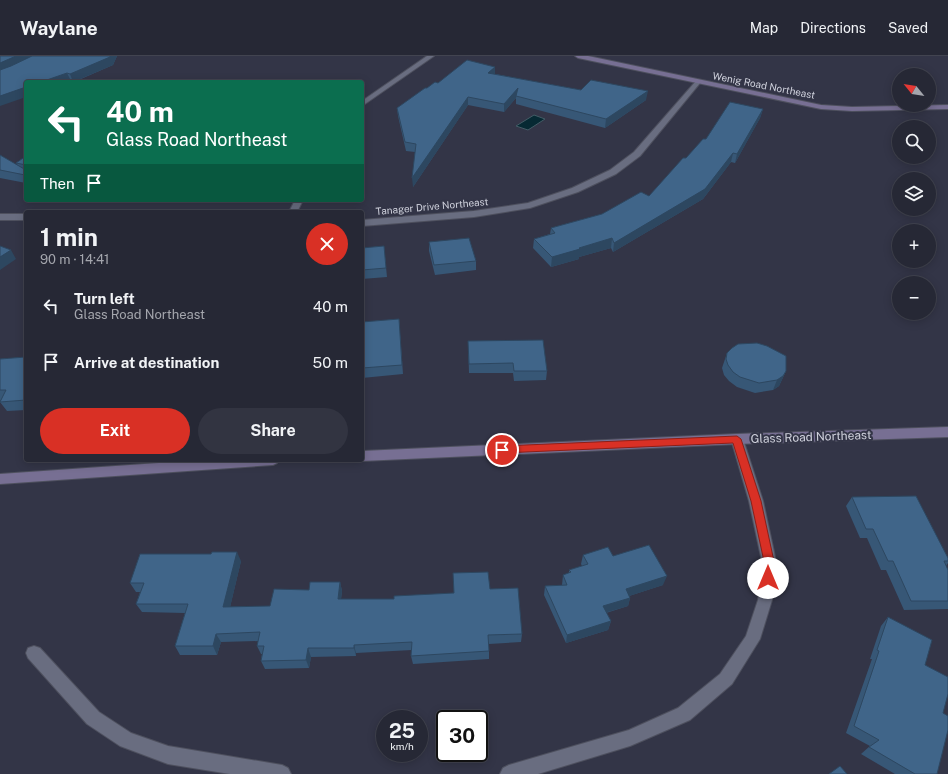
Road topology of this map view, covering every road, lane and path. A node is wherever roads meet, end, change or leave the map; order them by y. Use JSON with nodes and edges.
{"nodes":[{"id":1,"x":431,"y":56,"type":"edge"},
{"id":2,"x":578,"y":56,"type":"edge"},
{"id":3,"x":698,"y":82,"type":"junction"},
{"id":4,"x":364,"y":103,"type":"edge"},
{"id":5,"x":948,"y":107,"type":"edge"},
{"id":6,"x":0,"y":217,"type":"edge"},
{"id":7,"x":24,"y":217,"type":"edge"},
{"id":8,"x":364,"y":224,"type":"edge"},
{"id":9,"x":948,"y":432,"type":"edge"},
{"id":10,"x":737,"y":439,"type":"junction"},
{"id":11,"x":364,"y":456,"type":"edge"},
{"id":12,"x":224,"y":462,"type":"edge"},
{"id":13,"x":0,"y":479,"type":"edge"},
{"id":14,"x":34,"y":653,"type":"dead end"},
{"id":15,"x":282,"y":774,"type":"edge"},
{"id":16,"x":509,"y":774,"type":"edge"}],
"edges":[{"from":1,"to":4,"type":"street"},
{"from":2,"to":3,"type":"street","name":"Wenig Road Northeast"},
{"from":3,"to":5,"type":"street","name":"Wenig Road Northeast"},
{"from":3,"to":8,"type":"street","name":"Tanager Drive Northeast"},
{"from":6,"to":7,"type":"street"},
{"from":9,"to":10,"type":"street","name":"Glass Road Northeast"},
{"from":10,"to":11,"type":"street","name":"Glass Road Northeast"},
{"from":10,"to":16,"type":"street"},
{"from":12,"to":13,"type":"street"},
{"from":14,"to":15,"type":"street"}]}
